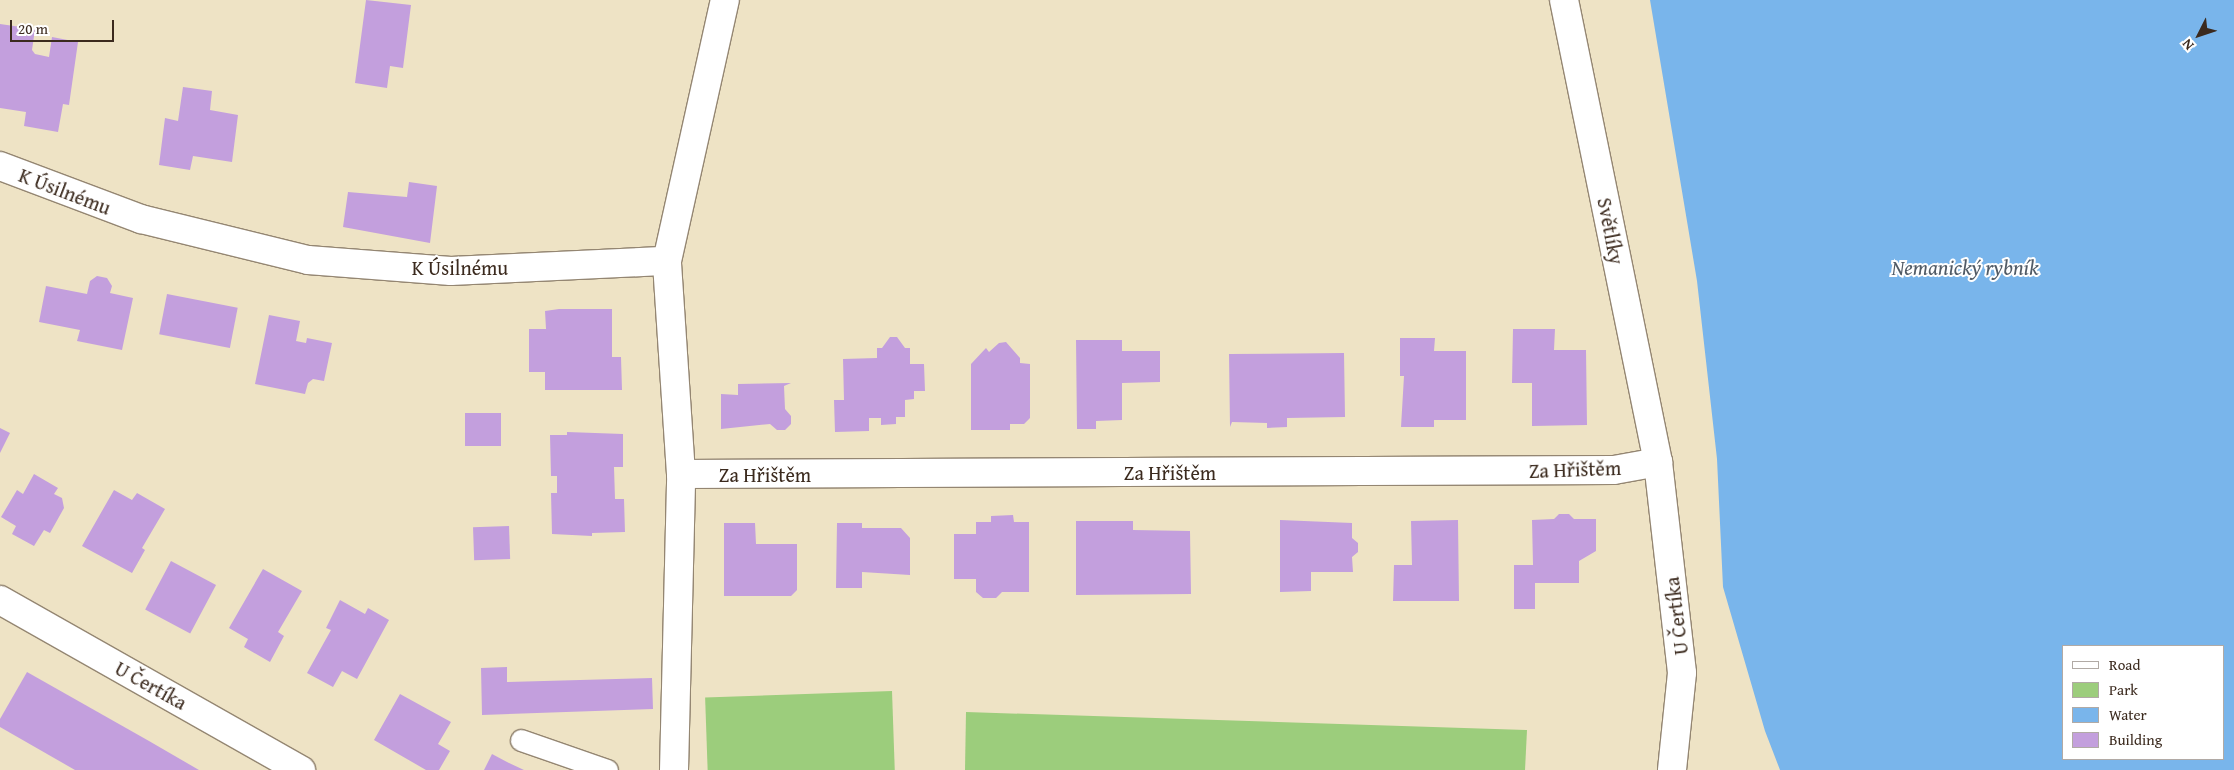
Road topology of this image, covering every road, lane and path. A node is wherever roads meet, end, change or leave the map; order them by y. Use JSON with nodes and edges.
{"nodes":[{"id":1,"x":725,"y":0,"type":"edge"},
{"id":2,"x":1564,"y":0,"type":"edge"},
{"id":3,"x":0,"y":166,"type":"edge"},
{"id":4,"x":667,"y":261,"type":"junction"},
{"id":5,"x":1658,"y":462,"type":"junction"},
{"id":6,"x":681,"y":474,"type":"junction"},
{"id":7,"x":0,"y":600,"type":"edge"},
{"id":8,"x":521,"y":740,"type":"dead end"},
{"id":9,"x":301,"y":770,"type":"edge"},
{"id":10,"x":607,"y":770,"type":"edge"},
{"id":11,"x":674,"y":770,"type":"edge"},
{"id":12,"x":1672,"y":770,"type":"edge"}],
"edges":[{"from":1,"to":4,"type":"street"},
{"from":2,"to":5,"type":"street","name":"Světlíky"},
{"from":3,"to":4,"type":"street","name":"K Úsilnému"},
{"from":4,"to":6,"type":"street"},
{"from":5,"to":6,"type":"street","name":"Za Hřištěm"},
{"from":5,"to":12,"type":"street","name":"U Čertíka"},
{"from":6,"to":11,"type":"street"},
{"from":7,"to":9,"type":"street","name":"U Čertíka"},
{"from":8,"to":10,"type":"lane"}]}
